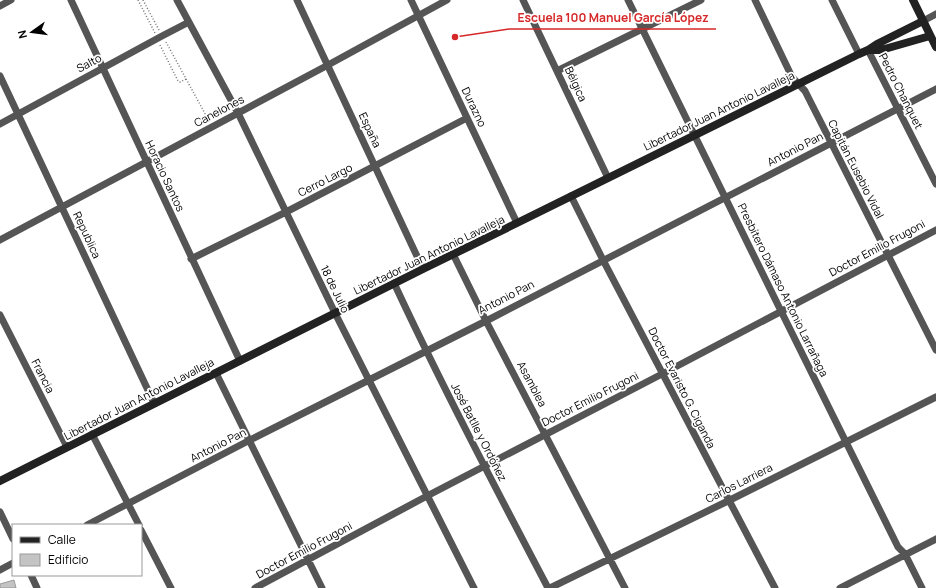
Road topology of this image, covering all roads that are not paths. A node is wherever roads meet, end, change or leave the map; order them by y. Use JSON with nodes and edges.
{"nodes":[{"id":1,"x":11,"y":0,"type":"edge"},
{"id":2,"x":70,"y":0,"type":"edge"},
{"id":3,"x":177,"y":0,"type":"edge"},
{"id":4,"x":297,"y":0,"type":"edge"},
{"id":5,"x":411,"y":0,"type":"edge"},
{"id":6,"x":447,"y":0,"type":"edge"},
{"id":7,"x":523,"y":0,"type":"edge"},
{"id":8,"x":628,"y":0,"type":"edge"},
{"id":9,"x":701,"y":0,"type":"edge"},
{"id":10,"x":754,"y":0,"type":"edge"},
{"id":11,"x":832,"y":0,"type":"edge"},
{"id":12,"x":913,"y":0,"type":"edge"},
{"id":13,"x":0,"y":6,"type":"edge"},
{"id":14,"x":936,"y":14,"type":"edge"},
{"id":15,"x":418,"y":15,"type":"junction"},
{"id":16,"x":923,"y":21,"type":"junction"},
{"id":17,"x":189,"y":22,"type":"junction"},
{"id":18,"x":642,"y":29,"type":"junction"},
{"id":19,"x":930,"y":36,"type":"junction"},
{"id":20,"x":936,"y":47,"type":"edge"},
{"id":21,"x":868,"y":50,"type":"junction"},
{"id":22,"x":859,"y":54,"type":"junction"},
{"id":23,"x":328,"y":65,"type":"junction"},
{"id":24,"x":103,"y":68,"type":"junction"},
{"id":25,"x":557,"y":70,"type":"junction"},
{"id":26,"x":0,"y":76,"type":"edge"},
{"id":27,"x":798,"y":84,"type":"junction"},
{"id":28,"x":936,"y":89,"type":"edge"},
{"id":29,"x":898,"y":108,"type":"junction"},
{"id":30,"x":238,"y":113,"type":"junction"},
{"id":31,"x":18,"y":114,"type":"junction"},
{"id":32,"x":467,"y":118,"type":"junction"},
{"id":33,"x":0,"y":124,"type":"edge"},
{"id":34,"x":694,"y":135,"type":"junction"},
{"id":35,"x":831,"y":144,"type":"junction"},
{"id":36,"x":146,"y":161,"type":"junction"},
{"id":37,"x":375,"y":166,"type":"junction"},
{"id":38,"x":608,"y":178,"type":"junction"},
{"id":39,"x":936,"y":184,"type":"edge"},
{"id":40,"x":571,"y":196,"type":"junction"},
{"id":41,"x":725,"y":197,"type":"junction"},
{"id":42,"x":61,"y":207,"type":"junction"},
{"id":43,"x":286,"y":212,"type":"junction"},
{"id":44,"x":517,"y":223,"type":"junction"},
{"id":45,"x":936,"y":230,"type":"edge"},
{"id":46,"x":0,"y":240,"type":"edge"},
{"id":47,"x":454,"y":254,"type":"junction"},
{"id":48,"x":888,"y":255,"type":"junction"},
{"id":49,"x":191,"y":259,"type":"junction"},
{"id":50,"x":603,"y":260,"type":"junction"},
{"id":51,"x":423,"y":269,"type":"junction"},
{"id":52,"x":394,"y":283,"type":"junction"},
{"id":53,"x":781,"y":311,"type":"junction"},
{"id":54,"x":334,"y":313,"type":"junction"},
{"id":55,"x":0,"y":315,"type":"edge"},
{"id":56,"x":486,"y":320,"type":"junction"},
{"id":57,"x":3,"y":330,"type":"edge"},
{"id":58,"x":936,"y":350,"type":"edge"},
{"id":59,"x":426,"y":351,"type":"junction"},
{"id":60,"x":240,"y":361,"type":"junction"},
{"id":61,"x":216,"y":373,"type":"junction"},
{"id":62,"x":662,"y":374,"type":"junction"},
{"id":63,"x":368,"y":380,"type":"junction"},
{"id":64,"x":936,"y":397,"type":"edge"},
{"id":65,"x":154,"y":403,"type":"junction"},
{"id":66,"x":92,"y":434,"type":"junction"},
{"id":67,"x":545,"y":435,"type":"junction"},
{"id":68,"x":250,"y":440,"type":"junction"},
{"id":69,"x":846,"y":442,"type":"junction"},
{"id":70,"x":67,"y":447,"type":"junction"},
{"id":71,"x":484,"y":466,"type":"junction"},
{"id":72,"x":0,"y":481,"type":"edge"},
{"id":73,"x":428,"y":496,"type":"junction"},
{"id":74,"x":728,"y":501,"type":"junction"},
{"id":75,"x":128,"y":504,"type":"junction"},
{"id":76,"x":0,"y":512,"type":"edge"},
{"id":77,"x":89,"y":524,"type":"edge"},
{"id":78,"x":138,"y":524,"type":"edge"},
{"id":79,"x":142,"y":532,"type":"edge"},
{"id":80,"x":12,"y":537,"type":"edge"},
{"id":81,"x":936,"y":538,"type":"edge"},
{"id":82,"x":905,"y":554,"type":"junction"},
{"id":83,"x":610,"y":559,"type":"junction"},
{"id":84,"x":308,"y":560,"type":"junction"},
{"id":85,"x":12,"y":564,"type":"edge"},
{"id":86,"x":0,"y":570,"type":"edge"},
{"id":87,"x":31,"y":576,"type":"edge"},
{"id":88,"x":37,"y":588,"type":"edge"},
{"id":89,"x":171,"y":588,"type":"edge"},
{"id":90,"x":255,"y":588,"type":"edge"},
{"id":91,"x":322,"y":588,"type":"edge"},
{"id":92,"x":474,"y":588,"type":"edge"},
{"id":93,"x":549,"y":588,"type":"edge"},
{"id":94,"x":625,"y":588,"type":"edge"},
{"id":95,"x":775,"y":588,"type":"edge"},
{"id":96,"x":840,"y":588,"type":"edge"},
{"id":97,"x":922,"y":588,"type":"edge"}],
"edges":[{"from":1,"to":13,"type":"street"},
{"from":2,"to":24,"type":"street","name":"Horacio Santos"},
{"from":3,"to":17,"type":"street","name":"18 de Julio"},
{"from":4,"to":23,"type":"street","name":"España"},
{"from":5,"to":15,"type":"street","name":"Durazno"},
{"from":6,"to":15,"type":"street","name":"Canelones"},
{"from":7,"to":25,"type":"street","name":"Bélgica"},
{"from":8,"to":18,"type":"street","name":"Presbítero Dámaso Antonio Larrañaga"},
{"from":9,"to":18,"type":"street"},
{"from":10,"to":27,"type":"street","name":"Capitán Eusebio Vidal"},
{"from":11,"to":22,"type":"street"},
{"from":12,"to":16,"type":"street"},
{"from":14,"to":16,"type":"street","name":"Libertador Juan Antonio Lavalleja"},
{"from":15,"to":23,"type":"street","name":"Canelones"},
{"from":15,"to":32,"type":"street","name":"Durazno"},
{"from":16,"to":19,"type":"street"},
{"from":16,"to":21,"type":"street","name":"Libertador Juan Antonio Lavalleja"},
{"from":17,"to":24,"type":"street","name":"Salto"},
{"from":17,"to":30,"type":"street","name":"18 de Julio"},
{"from":18,"to":25,"type":"street"},
{"from":18,"to":34,"type":"street","name":"Presbítero Dámaso Antonio Larrañaga"},
{"from":19,"to":20,"type":"street"},
{"from":19,"to":21,"type":"street","name":"Libertador Juan Antonio Lavalleja"},
{"from":21,"to":22,"type":"street","name":"Libertador Juan Antonio Lavalleja"},
{"from":21,"to":29,"type":"street","name":"Pedro Chanquet"},
{"from":22,"to":27,"type":"street","name":"Libertador Juan Antonio Lavalleja"},
{"from":23,"to":30,"type":"street","name":"Canelones"},
{"from":23,"to":37,"type":"street","name":"España"},
{"from":24,"to":31,"type":"street","name":"Salto"},
{"from":24,"to":36,"type":"street","name":"Horacio Santos"},
{"from":25,"to":38,"type":"street","name":"Bélgica"},
{"from":26,"to":31,"type":"street","name":"Republica"},
{"from":27,"to":34,"type":"street","name":"Libertador Juan Antonio Lavalleja"},
{"from":27,"to":35,"type":"street","name":"Capitán Eusebio Vidal"},
{"from":28,"to":29,"type":"street","name":"Antonio Pan"},
{"from":29,"to":35,"type":"street","name":"Antonio Pan"},
{"from":29,"to":39,"type":"street","name":"Pedro Chanquet"},
{"from":30,"to":36,"type":"street","name":"Canelones"},
{"from":30,"to":43,"type":"street","name":"18 de Julio"},
{"from":31,"to":33,"type":"street","name":"Salto"},
{"from":31,"to":42,"type":"street","name":"Republica"},
{"from":32,"to":37,"type":"street","name":"Cerro Largo"},
{"from":32,"to":44,"type":"street","name":"Durazno"},
{"from":34,"to":38,"type":"street","name":"Libertador Juan Antonio Lavalleja"},
{"from":34,"to":41,"type":"street","name":"Presbítero Dámaso Antonio Larrañaga"},
{"from":35,"to":41,"type":"street","name":"Antonio Pan"},
{"from":35,"to":48,"type":"street","name":"Capitán Eusebio Vidal"},
{"from":36,"to":42,"type":"street","name":"Canelones"},
{"from":36,"to":49,"type":"street","name":"Horacio Santos"},
{"from":37,"to":43,"type":"street","name":"Cerro Largo"},
{"from":37,"to":51,"type":"street","name":"España"},
{"from":38,"to":40,"type":"street","name":"Libertador Juan Antonio Lavalleja"},
{"from":40,"to":44,"type":"street","name":"Libertador Juan Antonio Lavalleja"},
{"from":40,"to":50,"type":"street","name":"Doctor Evaristo G. Ciganda"},
{"from":41,"to":50,"type":"street","name":"Antonio Pan"},
{"from":41,"to":53,"type":"street","name":"Presbítero Dámaso Antonio Larrañaga"},
{"from":42,"to":46,"type":"street","name":"Canelones"},
{"from":42,"to":65,"type":"street","name":"Republica"},
{"from":43,"to":49,"type":"street","name":"Cerro Largo"},
{"from":43,"to":54,"type":"street","name":"18 de Julio"},
{"from":44,"to":47,"type":"street","name":"Libertador Juan Antonio Lavalleja"},
{"from":45,"to":48,"type":"street","name":"Doctor Emilio Frugoni"},
{"from":47,"to":51,"type":"street","name":"Libertador Juan Antonio Lavalleja"},
{"from":47,"to":56,"type":"street","name":"Asamblea"},
{"from":48,"to":53,"type":"street","name":"Doctor Emilio Frugoni"},
{"from":48,"to":58,"type":"street","name":"Capitán Eusebio Vidal"},
{"from":49,"to":60,"type":"street","name":"Horacio Santos"},
{"from":50,"to":56,"type":"street","name":"Antonio Pan"},
{"from":50,"to":62,"type":"street","name":"Doctor Evaristo G. Ciganda"},
{"from":51,"to":52,"type":"street","name":"Libertador Juan Antonio Lavalleja"},
{"from":52,"to":54,"type":"street","name":"Libertador Juan Antonio Lavalleja"},
{"from":52,"to":59,"type":"street","name":"José Batlle y Ordóñez"},
{"from":53,"to":62,"type":"street","name":"Doctor Emilio Frugoni"},
{"from":53,"to":69,"type":"street","name":"Presbítero Dámaso Antonio Larrañaga"},
{"from":54,"to":60,"type":"street","name":"Libertador Juan Antonio Lavalleja"},
{"from":54,"to":63,"type":"street","name":"18 de Julio"},
{"from":55,"to":57,"type":"street","name":"Francia"},
{"from":56,"to":59,"type":"street","name":"Antonio Pan"},
{"from":56,"to":67,"type":"street","name":"Asamblea"},
{"from":57,"to":70,"type":"street","name":"Francia"},
{"from":59,"to":63,"type":"street","name":"Antonio Pan"},
{"from":59,"to":71,"type":"street","name":"José Batlle y Ordóñez"},
{"from":60,"to":61,"type":"street","name":"Libertador Juan Antonio Lavalleja"},
{"from":61,"to":65,"type":"street","name":"Libertador Juan Antonio Lavalleja"},
{"from":61,"to":68,"type":"street"},
{"from":62,"to":67,"type":"street","name":"Doctor Emilio Frugoni"},
{"from":62,"to":74,"type":"street","name":"Doctor Evaristo G. Ciganda"},
{"from":63,"to":68,"type":"street","name":"Antonio Pan"},
{"from":63,"to":73,"type":"street","name":"18 de Julio"},
{"from":64,"to":69,"type":"street","name":"Carlos Larriera"},
{"from":65,"to":66,"type":"street","name":"Libertador Juan Antonio Lavalleja"},
{"from":66,"to":70,"type":"street","name":"Libertador Juan Antonio Lavalleja"},
{"from":66,"to":75,"type":"street"},
{"from":67,"to":71,"type":"street","name":"Doctor Emilio Frugoni"},
{"from":67,"to":83,"type":"street","name":"Asamblea"},
{"from":68,"to":75,"type":"street","name":"Antonio Pan"},
{"from":68,"to":84,"type":"street"},
{"from":69,"to":74,"type":"street","name":"Carlos Larriera"},
{"from":69,"to":82,"type":"street","name":"Presbítero Dámaso Antonio Larrañaga"},
{"from":70,"to":72,"type":"street","name":"Libertador Juan Antonio Lavalleja"},
{"from":71,"to":73,"type":"street","name":"Doctor Emilio Frugoni"},
{"from":71,"to":93,"type":"street","name":"José Batlle y Ordóñez"},
{"from":73,"to":84,"type":"street","name":"Doctor Emilio Frugoni"},
{"from":73,"to":92,"type":"street","name":"18 de Julio"},
{"from":74,"to":83,"type":"street","name":"Carlos Larriera"},
{"from":74,"to":95,"type":"street","name":"Doctor Evaristo G. Ciganda"},
{"from":75,"to":77,"type":"street","name":"Antonio Pan"},
{"from":75,"to":78,"type":"street"},
{"from":76,"to":80,"type":"street"},
{"from":79,"to":89,"type":"street"},
{"from":81,"to":82,"type":"street"},
{"from":82,"to":96,"type":"street"},
{"from":82,"to":97,"type":"street","name":"Presbítero Dámaso Antonio Larrañaga"},
{"from":83,"to":93,"type":"street","name":"Carlos Larriera"},
{"from":83,"to":94,"type":"street","name":"Asamblea"},
{"from":84,"to":90,"type":"street","name":"Doctor Emilio Frugoni"},
{"from":84,"to":91,"type":"street"},
{"from":85,"to":86,"type":"street"},
{"from":87,"to":88,"type":"street"}]}
